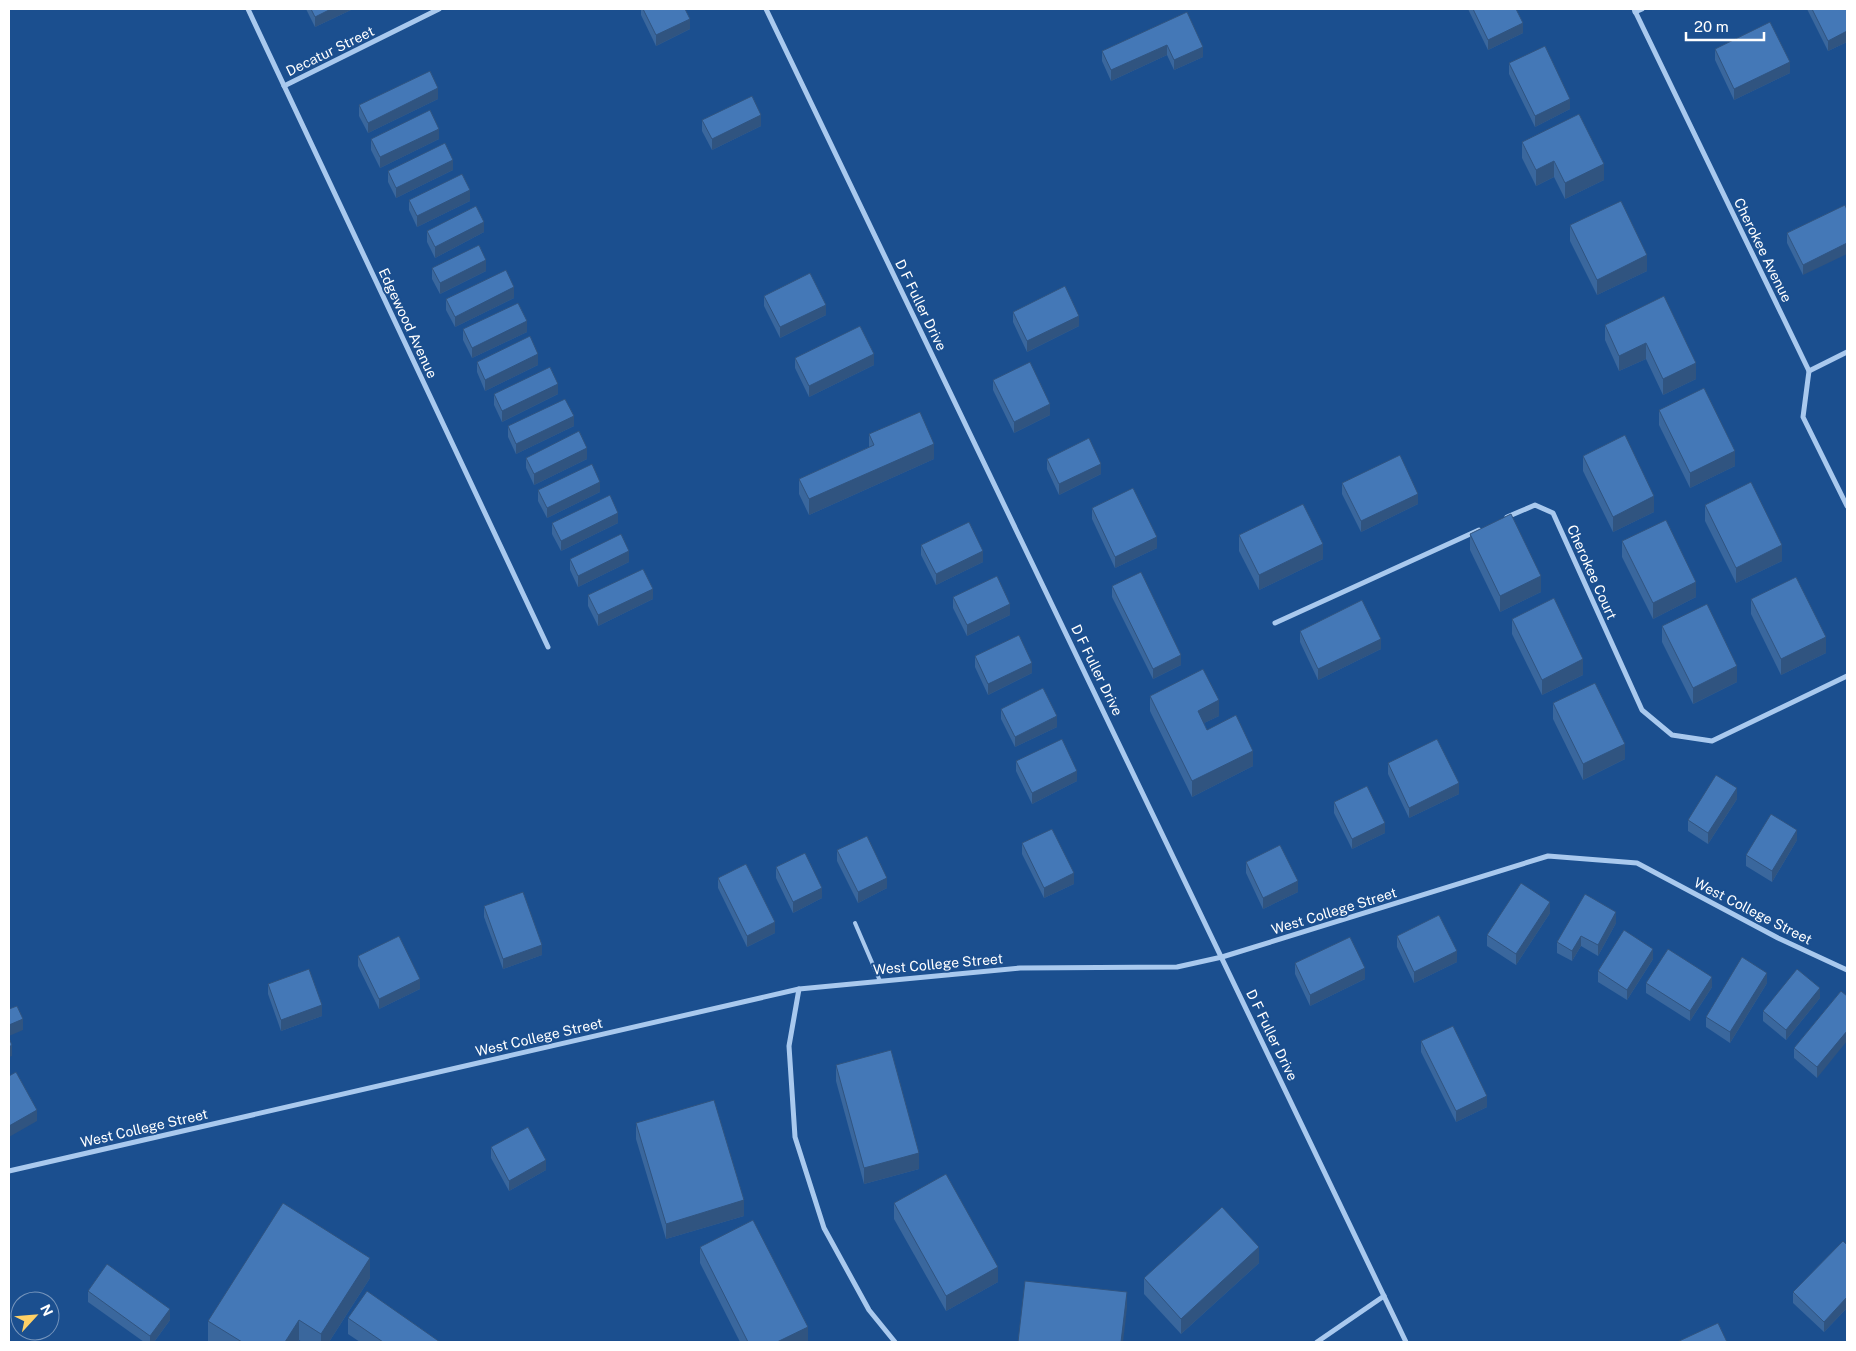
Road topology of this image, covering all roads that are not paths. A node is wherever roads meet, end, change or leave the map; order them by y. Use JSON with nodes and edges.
{"nodes":[{"id":1,"x":248,"y":9,"type":"edge"},
{"id":2,"x":439,"y":9,"type":"edge"},
{"id":3,"x":766,"y":9,"type":"edge"},
{"id":4,"x":1642,"y":9,"type":"edge"},
{"id":5,"x":1635,"y":10,"type":"edge"},
{"id":6,"x":284,"y":86,"type":"junction"},
{"id":7,"x":1847,"y":352,"type":"edge"},
{"id":8,"x":1809,"y":371,"type":"junction"},
{"id":9,"x":1847,"y":506,"type":"edge"},
{"id":10,"x":1499,"y":521,"type":"edge"},
{"id":11,"x":1481,"y":529,"type":"edge"},
{"id":12,"x":1274,"y":623,"type":"dead end"},
{"id":13,"x":548,"y":646,"type":"dead end"},
{"id":14,"x":1847,"y":676,"type":"edge"},
{"id":15,"x":855,"y":923,"type":"dead end"},
{"id":16,"x":1222,"y":957,"type":"junction"},
{"id":17,"x":1847,"y":970,"type":"edge"},
{"id":18,"x":880,"y":981,"type":"junction"},
{"id":19,"x":799,"y":988,"type":"junction"},
{"id":20,"x":9,"y":1171,"type":"edge"},
{"id":21,"x":1384,"y":1296,"type":"junction"},
{"id":22,"x":896,"y":1342,"type":"edge"},
{"id":23,"x":1317,"y":1342,"type":"edge"},
{"id":24,"x":1406,"y":1342,"type":"edge"}],
"edges":[{"from":1,"to":6,"type":"street","name":"Edgewood Avenue"},
{"from":2,"to":6,"type":"street","name":"Decatur Street"},
{"from":3,"to":16,"type":"street","name":"D F Fuller Drive"},
{"from":4,"to":5,"type":"street"},
{"from":5,"to":8,"type":"street","name":"Cherokee Avenue"},
{"from":6,"to":13,"type":"street","name":"Edgewood Avenue"},
{"from":7,"to":8,"type":"street"},
{"from":8,"to":9,"type":"street"},
{"from":10,"to":14,"type":"street","name":"Cherokee Court"},
{"from":11,"to":12,"type":"street"},
{"from":15,"to":18,"type":"lane"},
{"from":16,"to":17,"type":"street","name":"West College Street"},
{"from":16,"to":18,"type":"street","name":"West College Street"},
{"from":16,"to":21,"type":"street","name":"D F Fuller Drive"},
{"from":18,"to":19,"type":"street","name":"West College Street"},
{"from":19,"to":20,"type":"street","name":"West College Street"},
{"from":19,"to":22,"type":"street"},
{"from":21,"to":23,"type":"street"},
{"from":21,"to":24,"type":"street","name":"D F Fuller Drive"}]}
